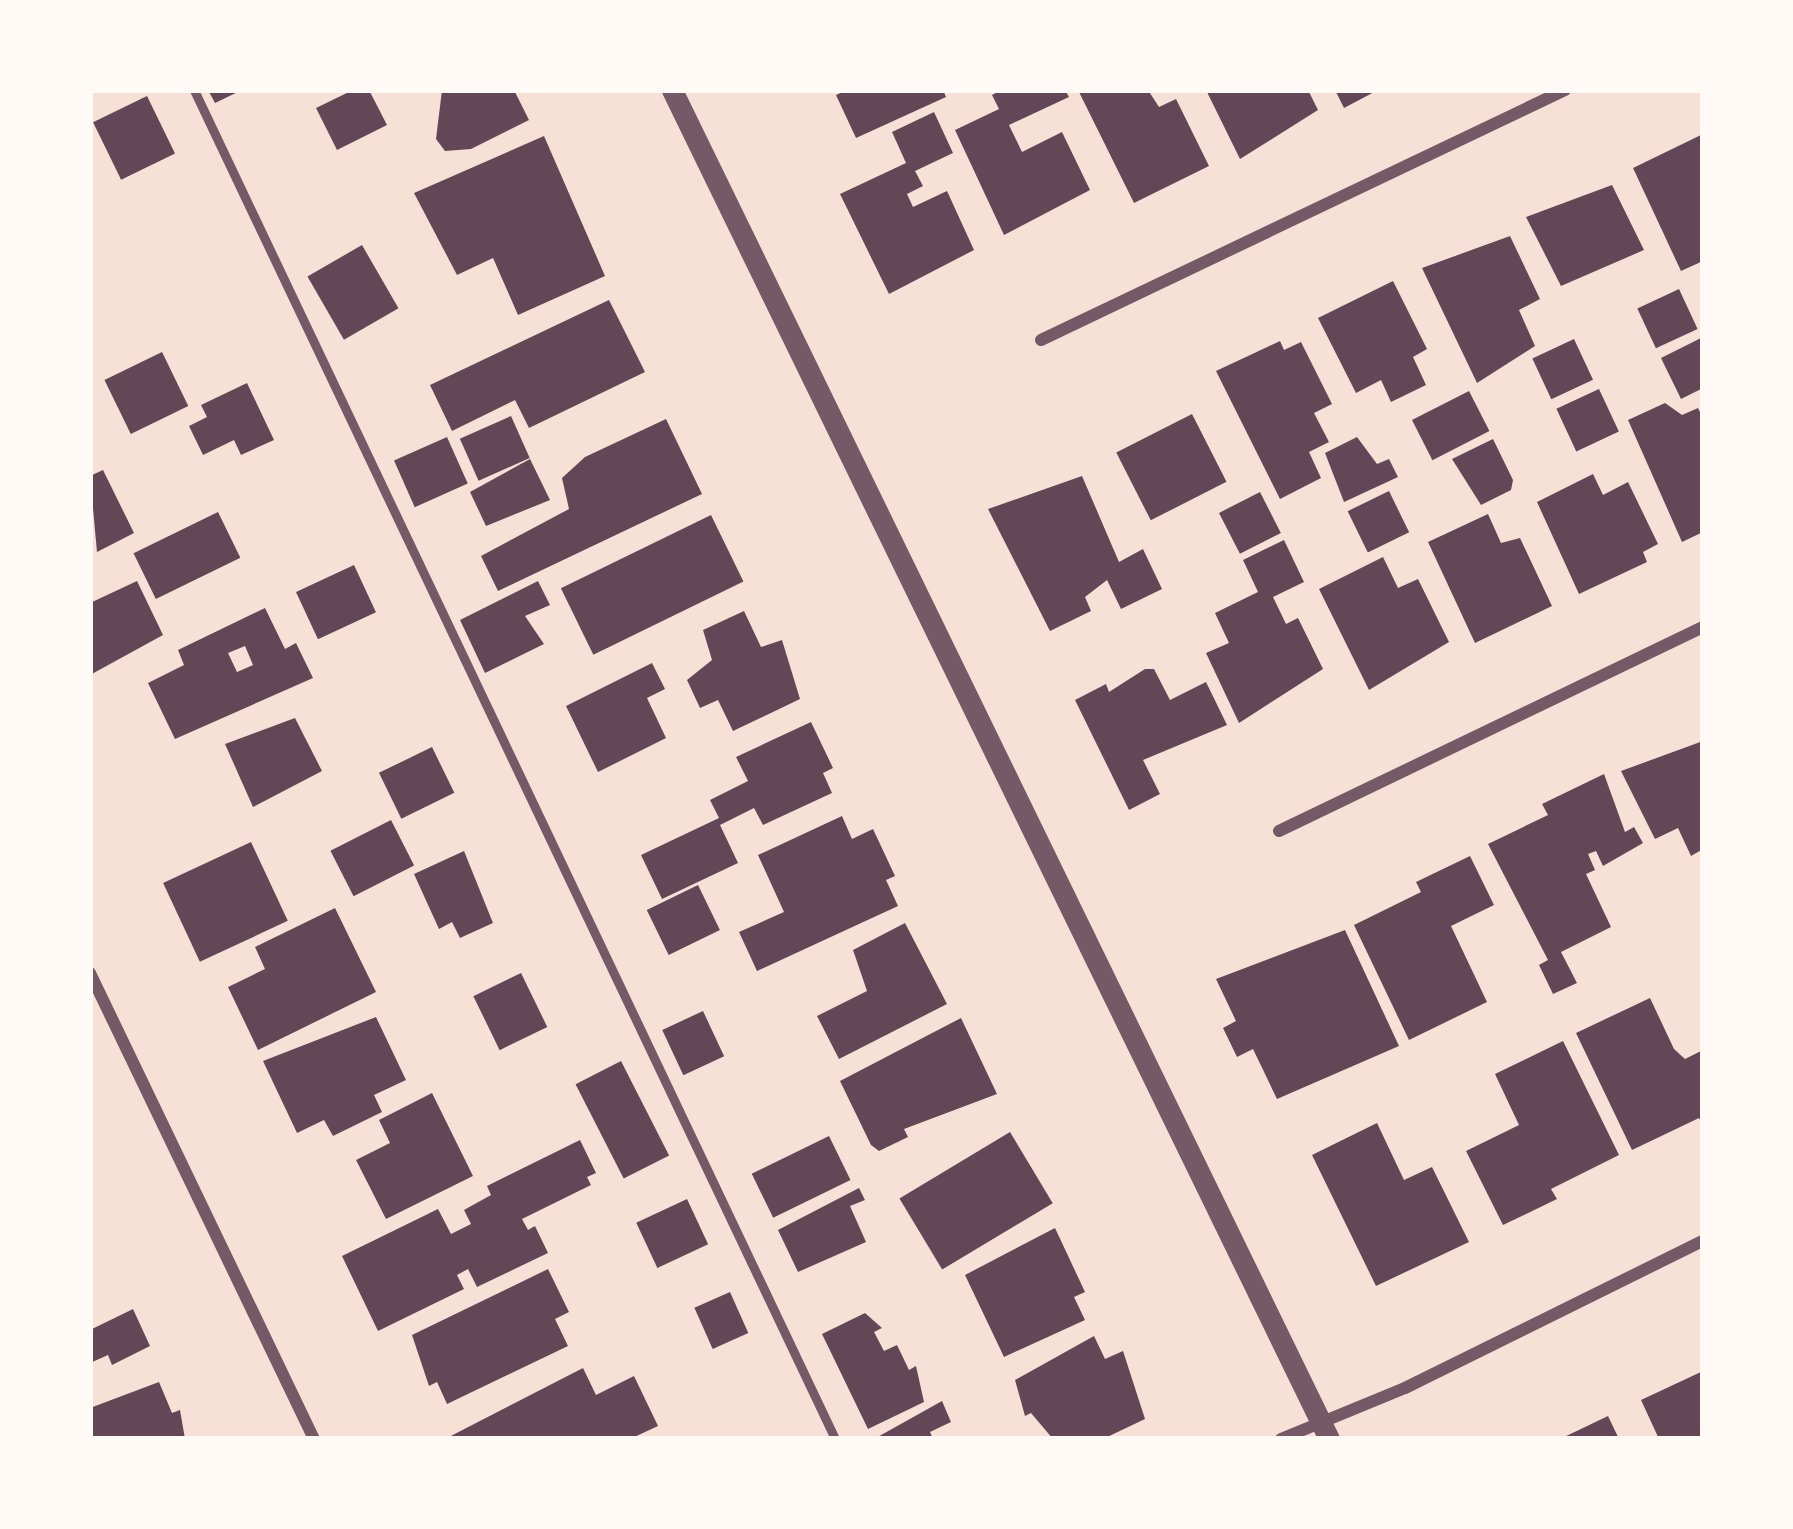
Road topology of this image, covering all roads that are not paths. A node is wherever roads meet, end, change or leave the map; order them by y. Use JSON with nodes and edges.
{"nodes":[{"id":1,"x":194,"y":90,"type":"edge"},
{"id":2,"x":671,"y":90,"type":"edge"},
{"id":3,"x":1565,"y":90,"type":"edge"},
{"id":4,"x":1041,"y":340,"type":"dead end"},
{"id":5,"x":1703,"y":627,"type":"edge"},
{"id":6,"x":1279,"y":831,"type":"dead end"},
{"id":7,"x":90,"y":973,"type":"edge"},
{"id":8,"x":1703,"y":1241,"type":"edge"},
{"id":9,"x":1326,"y":1432,"type":"edge"},
{"id":10,"x":314,"y":1439,"type":"edge"},
{"id":11,"x":835,"y":1439,"type":"edge"},
{"id":12,"x":1281,"y":1439,"type":"edge"}],
"edges":[{"from":1,"to":11,"type":"lane"},
{"from":2,"to":9,"type":"street"},
{"from":3,"to":4,"type":"street"},
{"from":5,"to":6,"type":"street"},
{"from":7,"to":10,"type":"street"},
{"from":8,"to":9,"type":"street"},
{"from":9,"to":12,"type":"street"}]}
